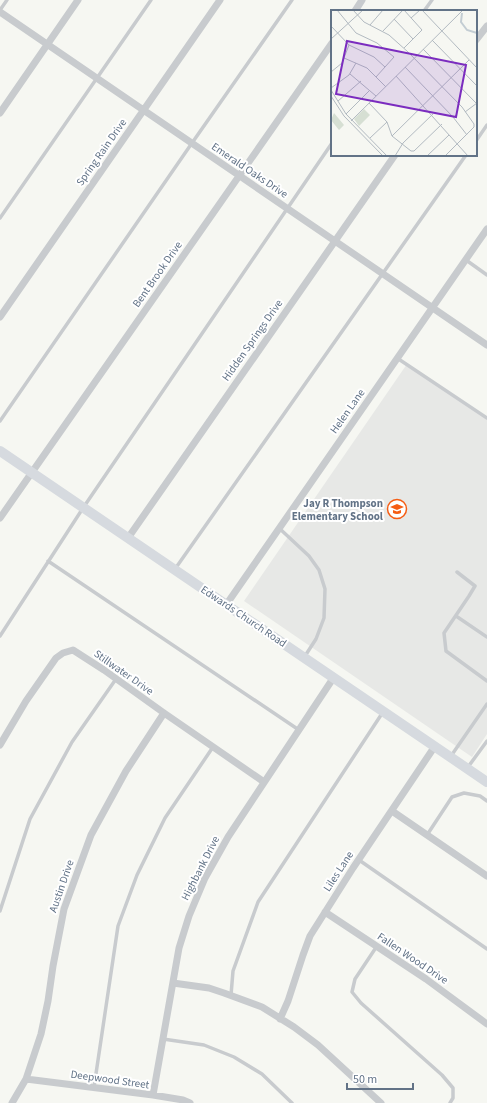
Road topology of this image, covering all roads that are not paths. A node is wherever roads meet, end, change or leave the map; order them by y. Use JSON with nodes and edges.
{"nodes":[{"id":1,"x":7,"y":0,"type":"edge"},
{"id":2,"x":78,"y":0,"type":"edge"},
{"id":3,"x":152,"y":0,"type":"edge"},
{"id":4,"x":220,"y":0,"type":"edge"},
{"id":5,"x":292,"y":0,"type":"edge"},
{"id":6,"x":362,"y":0,"type":"edge"},
{"id":7,"x":432,"y":0,"type":"edge"},
{"id":8,"x":355,"y":10,"type":"edge"},
{"id":9,"x":425,"y":10,"type":"edge"},
{"id":10,"x":0,"y":11,"type":"edge"},
{"id":11,"x":487,"y":26,"type":"edge"},
{"id":12,"x":477,"y":39,"type":"edge"},
{"id":13,"x":331,"y":44,"type":"edge"},
{"id":14,"x":47,"y":45,"type":"junction"},
{"id":15,"x":97,"y":79,"type":"junction"},
{"id":16,"x":143,"y":110,"type":"junction"},
{"id":17,"x":0,"y":113,"type":"edge"},
{"id":18,"x":487,"y":125,"type":"edge"},
{"id":19,"x":477,"y":139,"type":"edge"},
{"id":20,"x":192,"y":143,"type":"junction"},
{"id":21,"x":331,"y":144,"type":"edge"},
{"id":22,"x":394,"y":156,"type":"edge"},
{"id":23,"x":465,"y":156,"type":"edge"},
{"id":24,"x":239,"y":176,"type":"junction"},
{"id":25,"x":287,"y":208,"type":"junction"},
{"id":26,"x":0,"y":218,"type":"edge"},
{"id":27,"x":487,"y":229,"type":"edge"},
{"id":28,"x":335,"y":241,"type":"junction"},
{"id":29,"x":466,"y":260,"type":"junction"},
{"id":30,"x":383,"y":274,"type":"junction"},
{"id":31,"x":487,"y":275,"type":"edge"},
{"id":32,"x":432,"y":308,"type":"junction"},
{"id":33,"x":0,"y":317,"type":"edge"},
{"id":34,"x":487,"y":345,"type":"edge"},
{"id":35,"x":397,"y":358,"type":"junction"},
{"id":36,"x":487,"y":418,"type":"edge"},
{"id":37,"x":0,"y":421,"type":"edge"},
{"id":38,"x":0,"y":451,"type":"edge"},
{"id":39,"x":32,"y":472,"type":"junction"},
{"id":40,"x":83,"y":508,"type":"junction"},
{"id":41,"x":0,"y":518,"type":"edge"},
{"id":42,"x":279,"y":528,"type":"junction"},
{"id":43,"x":128,"y":538,"type":"junction"},
{"id":44,"x":48,"y":562,"type":"junction"},
{"id":45,"x":174,"y":570,"type":"junction"},
{"id":46,"x":457,"y":572,"type":"dead end"},
{"id":47,"x":226,"y":605,"type":"junction"},
{"id":48,"x":456,"y":616,"type":"junction"},
{"id":49,"x":0,"y":636,"type":"edge"},
{"id":50,"x":487,"y":637,"type":"edge"},
{"id":51,"x":304,"y":657,"type":"junction"},
{"id":52,"x":334,"y":677,"type":"junction"},
{"id":53,"x":116,"y":679,"type":"junction"},
{"id":54,"x":487,"y":681,"type":"edge"},
{"id":55,"x":487,"y":704,"type":"edge"},
{"id":56,"x":383,"y":711,"type":"junction"},
{"id":57,"x":164,"y":713,"type":"junction"},
{"id":58,"x":298,"y":730,"type":"junction"},
{"id":59,"x":487,"y":740,"type":"edge"},
{"id":60,"x":0,"y":745,"type":"edge"},
{"id":61,"x":435,"y":746,"type":"junction"},
{"id":62,"x":213,"y":747,"type":"junction"},
{"id":63,"x":450,"y":757,"type":"junction"},
{"id":64,"x":467,"y":769,"type":"junction"},
{"id":65,"x":264,"y":782,"type":"junction"},
{"id":66,"x":487,"y":782,"type":"edge"},
{"id":67,"x":487,"y":801,"type":"edge"},
{"id":68,"x":392,"y":811,"type":"junction"},
{"id":69,"x":427,"y":835,"type":"junction"},
{"id":70,"x":359,"y":860,"type":"junction"},
{"id":71,"x":487,"y":876,"type":"edge"},
{"id":72,"x":0,"y":911,"type":"edge"},
{"id":73,"x":325,"y":912,"type":"junction"},
{"id":74,"x":377,"y":946,"type":"junction"},
{"id":75,"x":487,"y":949,"type":"edge"},
{"id":76,"x":173,"y":983,"type":"junction"},
{"id":77,"x":231,"y":995,"type":"junction"},
{"id":78,"x":280,"y":1019,"type":"junction"},
{"id":79,"x":487,"y":1024,"type":"edge"},
{"id":80,"x":163,"y":1039,"type":"junction"},
{"id":81,"x":26,"y":1079,"type":"junction"},
{"id":82,"x":94,"y":1088,"type":"junction"},
{"id":83,"x":153,"y":1095,"type":"junction"},
{"id":84,"x":12,"y":1103,"type":"edge"},
{"id":85,"x":190,"y":1103,"type":"edge"},
{"id":86,"x":292,"y":1103,"type":"edge"},
{"id":87,"x":381,"y":1103,"type":"edge"},
{"id":88,"x":450,"y":1103,"type":"edge"}],
"edges":[{"from":1,"to":10,"type":"lane"},
{"from":2,"to":14,"type":"street"},
{"from":3,"to":15,"type":"lane"},
{"from":4,"to":16,"type":"street","name":"Spring Rain Drive"},
{"from":5,"to":20,"type":"lane"},
{"from":6,"to":8,"type":"street"},
{"from":7,"to":9,"type":"lane"},
{"from":10,"to":14,"type":"street","name":"Emerald Oaks Drive"},
{"from":11,"to":12,"type":"street"},
{"from":13,"to":24,"type":"street","name":"Bent Brook Drive"},
{"from":14,"to":15,"type":"street","name":"Emerald Oaks Drive"},
{"from":14,"to":17,"type":"street"},
{"from":15,"to":16,"type":"street","name":"Emerald Oaks Drive"},
{"from":15,"to":26,"type":"lane"},
{"from":16,"to":20,"type":"street","name":"Emerald Oaks Drive"},
{"from":16,"to":33,"type":"street","name":"Spring Rain Drive"},
{"from":18,"to":19,"type":"lane"},
{"from":20,"to":24,"type":"street","name":"Emerald Oaks Drive"},
{"from":20,"to":37,"type":"lane"},
{"from":21,"to":25,"type":"lane"},
{"from":22,"to":28,"type":"street","name":"Hidden Springs Drive"},
{"from":23,"to":30,"type":"lane"},
{"from":24,"to":25,"type":"street","name":"Emerald Oaks Drive"},
{"from":24,"to":39,"type":"street","name":"Bent Brook Drive"},
{"from":25,"to":28,"type":"street","name":"Emerald Oaks Drive"},
{"from":25,"to":40,"type":"lane"},
{"from":27,"to":29,"type":"street","name":"Helen Lane"},
{"from":28,"to":30,"type":"street","name":"Emerald Oaks Drive"},
{"from":28,"to":43,"type":"street","name":"Hidden Springs Drive"},
{"from":29,"to":31,"type":"lane"},
{"from":29,"to":32,"type":"street","name":"Helen Lane"},
{"from":30,"to":32,"type":"street","name":"Emerald Oaks Drive"},
{"from":30,"to":45,"type":"lane"},
{"from":32,"to":34,"type":"street","name":"Emerald Oaks Drive"},
{"from":32,"to":35,"type":"street","name":"Helen Lane"},
{"from":35,"to":36,"type":"lane"},
{"from":35,"to":42,"type":"street","name":"Helen Lane"},
{"from":38,"to":39,"type":"street","name":"Edwards Church Road"},
{"from":39,"to":40,"type":"street","name":"Edwards Church Road"},
{"from":39,"to":41,"type":"street","name":"Bent Brook Drive"},
{"from":40,"to":43,"type":"street","name":"Edwards Church Road"},
{"from":40,"to":44,"type":"lane"},
{"from":42,"to":47,"type":"street","name":"Helen Lane"},
{"from":42,"to":51,"type":"lane"},
{"from":43,"to":45,"type":"street","name":"Edwards Church Road"},
{"from":44,"to":49,"type":"lane"},
{"from":44,"to":58,"type":"lane"},
{"from":45,"to":47,"type":"street","name":"Edwards Church Road"},
{"from":46,"to":48,"type":"lane"},
{"from":47,"to":51,"type":"street","name":"Edwards Church Road"},
{"from":48,"to":50,"type":"lane"},
{"from":48,"to":54,"type":"lane"},
{"from":51,"to":52,"type":"street","name":"Edwards Church Road"},
{"from":52,"to":56,"type":"street","name":"Edwards Church Road"},
{"from":52,"to":58,"type":"street","name":"Highbank Drive"},
{"from":53,"to":57,"type":"street","name":"Stillwater Drive"},
{"from":53,"to":60,"type":"street","name":"Stillwater Drive"},
{"from":53,"to":72,"type":"lane"},
{"from":55,"to":63,"type":"lane"},
{"from":56,"to":61,"type":"street","name":"Edwards Church Road"},
{"from":56,"to":77,"type":"lane"},
{"from":57,"to":62,"type":"street","name":"Stillwater Drive"},
{"from":57,"to":81,"type":"street","name":"Austin Drive"},
{"from":58,"to":65,"type":"street","name":"Highbank Drive"},
{"from":59,"to":64,"type":"lane"},
{"from":61,"to":63,"type":"street","name":"Edwards Church Road"},
{"from":61,"to":68,"type":"street","name":"Liles Lane"},
{"from":62,"to":65,"type":"street","name":"Stillwater Drive"},
{"from":62,"to":82,"type":"lane"},
{"from":63,"to":64,"type":"street","name":"Edwards Church Road"},
{"from":64,"to":66,"type":"street","name":"Edwards Church Road"},
{"from":65,"to":76,"type":"street","name":"Highbank Drive"},
{"from":67,"to":69,"type":"lane"},
{"from":68,"to":69,"type":"street"},
{"from":68,"to":70,"type":"street","name":"Liles Lane"},
{"from":69,"to":71,"type":"street"},
{"from":70,"to":73,"type":"street","name":"Liles Lane"},
{"from":70,"to":75,"type":"lane"},
{"from":73,"to":74,"type":"street","name":"Fallen Wood Drive"},
{"from":73,"to":78,"type":"street","name":"Liles Lane"},
{"from":74,"to":79,"type":"street","name":"Fallen Wood Drive"},
{"from":74,"to":88,"type":"lane"},
{"from":76,"to":77,"type":"street"},
{"from":76,"to":80,"type":"street","name":"Highbank Drive"},
{"from":77,"to":78,"type":"street"},
{"from":78,"to":87,"type":"street"},
{"from":80,"to":83,"type":"street","name":"Highbank Drive"},
{"from":80,"to":86,"type":"lane"},
{"from":81,"to":82,"type":"street","name":"Deepwood Street"},
{"from":81,"to":84,"type":"street","name":"Austin Drive"},
{"from":82,"to":83,"type":"street","name":"Deepwood Street"},
{"from":83,"to":85,"type":"street","name":"Deepwood Street"}]}
